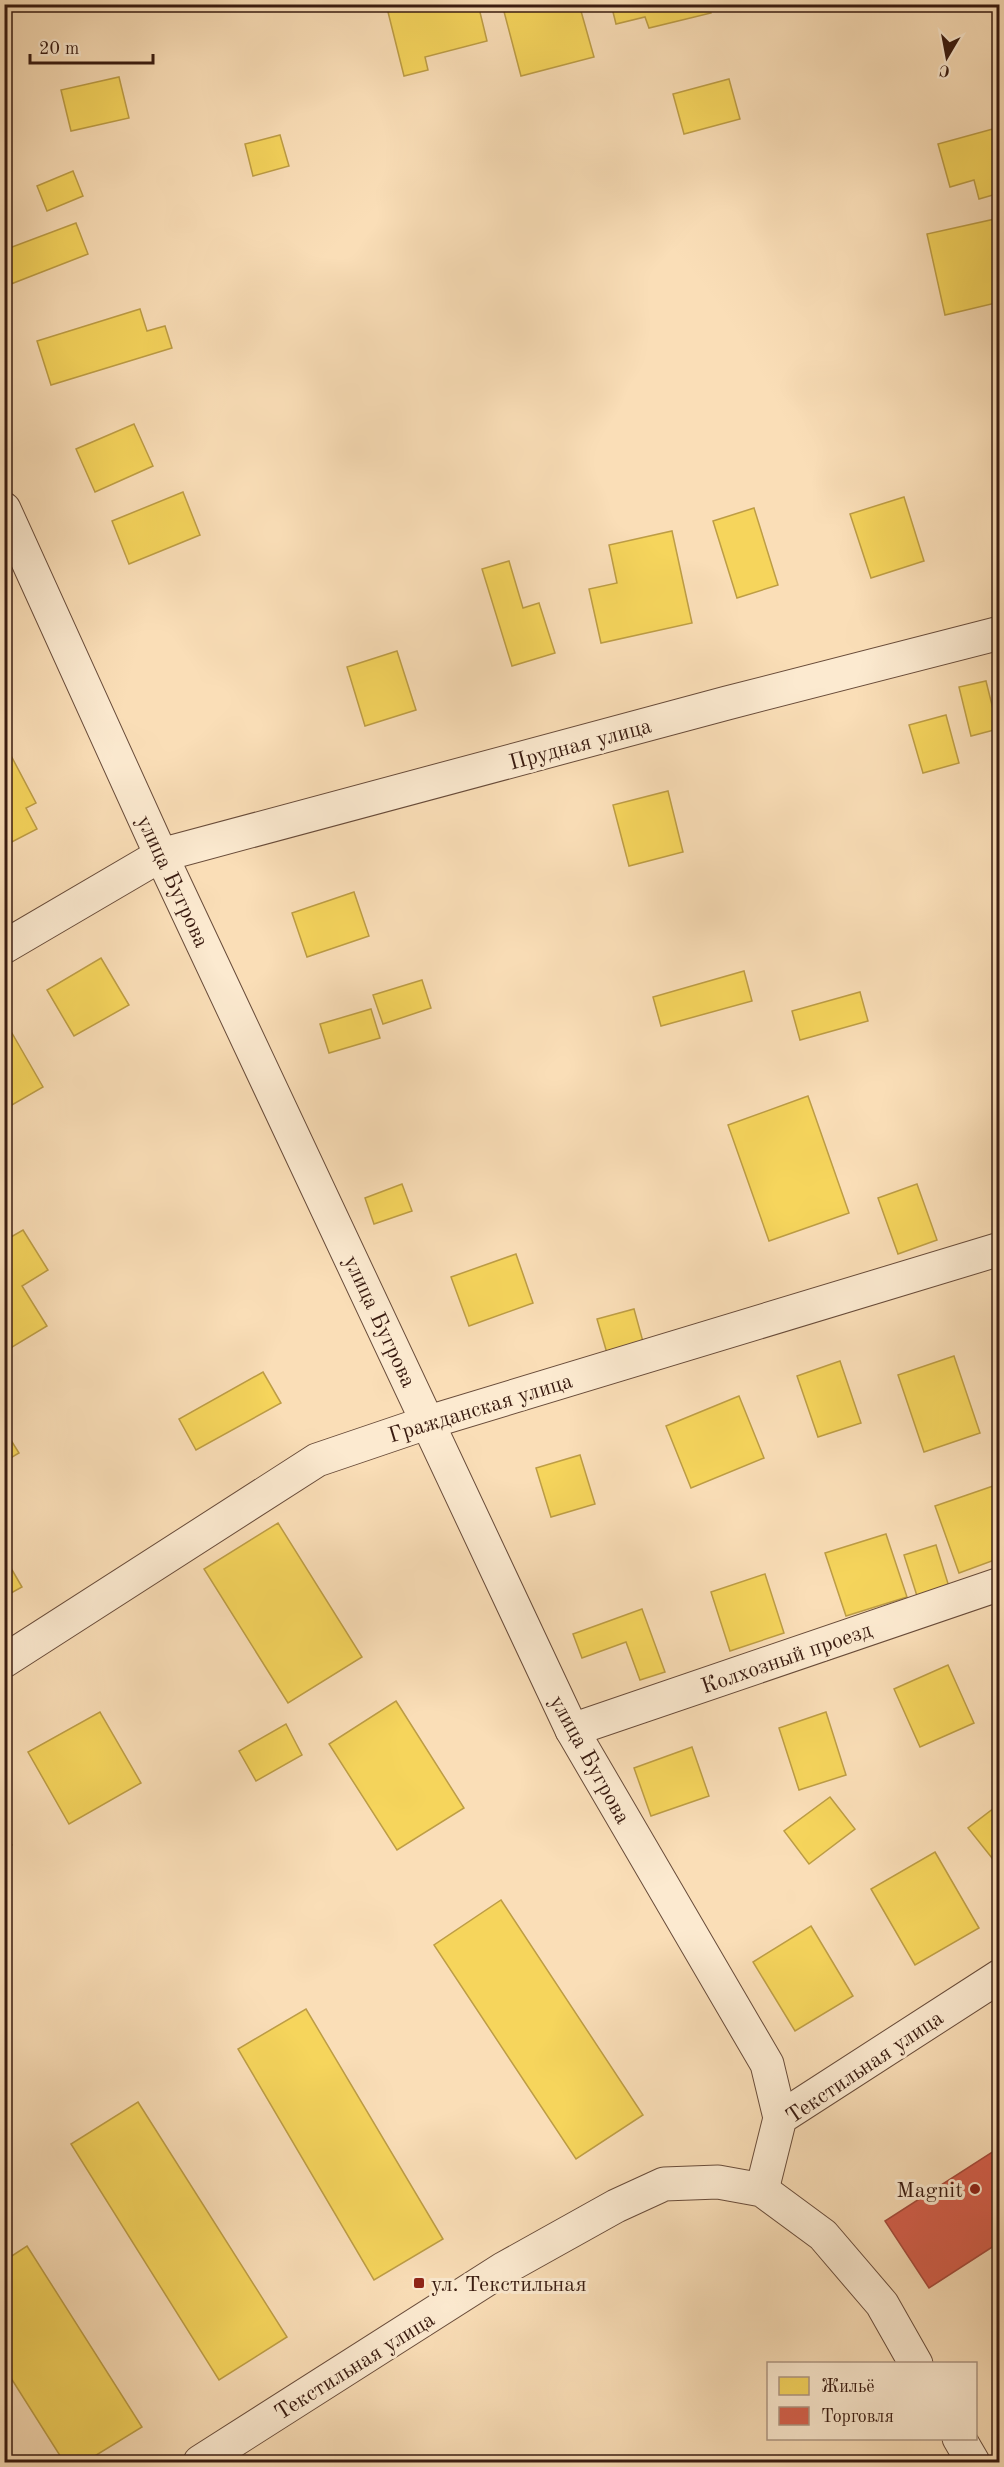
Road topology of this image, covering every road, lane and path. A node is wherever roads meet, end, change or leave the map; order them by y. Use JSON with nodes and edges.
{"nodes":[{"id":1,"x":4,"y":509,"type":"edge"},
{"id":2,"x":999,"y":633,"type":"edge"},
{"id":3,"x":161,"y":855,"type":"junction"},
{"id":4,"x":4,"y":947,"type":"edge"},
{"id":5,"x":999,"y":1249,"type":"edge"},
{"id":6,"x":429,"y":1422,"type":"junction"},
{"id":7,"x":999,"y":1584,"type":"edge"},
{"id":8,"x":4,"y":1661,"type":"edge"},
{"id":9,"x":572,"y":1730,"type":"junction"},
{"id":10,"x":999,"y":1976,"type":"edge"},
{"id":11,"x":780,"y":2118,"type":"junction"},
{"id":12,"x":762,"y":2190,"type":"junction"},
{"id":13,"x":915,"y":2362,"type":"edge"},
{"id":14,"x":960,"y":2440,"type":"edge"},
{"id":15,"x":200,"y":2463,"type":"edge"},
{"id":16,"x":973,"y":2463,"type":"edge"}],
"edges":[{"from":1,"to":3,"type":"street","name":"улица Бугрова"},
{"from":2,"to":3,"type":"street","name":"Прудная улица"},
{"from":3,"to":4,"type":"street","name":"Прудная улица"},
{"from":3,"to":6,"type":"street","name":"улица Бугрова"},
{"from":5,"to":6,"type":"street","name":"Гражданская улица"},
{"from":6,"to":8,"type":"street","name":"Гражданская улица"},
{"from":6,"to":9,"type":"street","name":"улица Бугрова"},
{"from":7,"to":9,"type":"street","name":"Колхозный проезд"},
{"from":9,"to":11,"type":"street","name":"улица Бугрова"},
{"from":10,"to":11,"type":"street","name":"Текстильная улица"},
{"from":11,"to":12,"type":"street","name":"Текстильная улица"},
{"from":12,"to":13,"type":"street"},
{"from":12,"to":15,"type":"street","name":"Текстильная улица"},
{"from":14,"to":16,"type":"street"}]}
